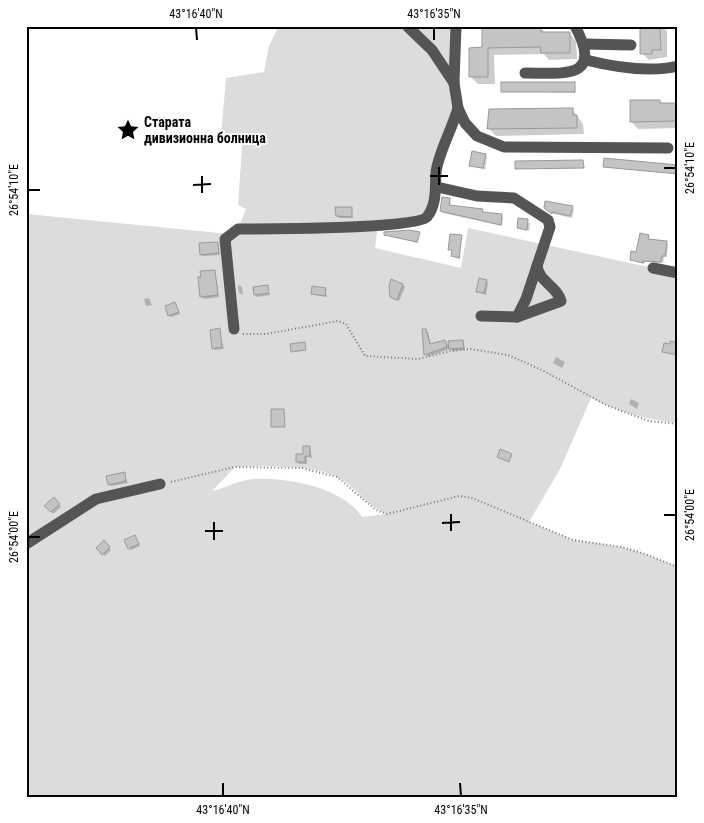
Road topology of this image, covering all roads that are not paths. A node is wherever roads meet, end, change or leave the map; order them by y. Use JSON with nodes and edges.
{"nodes":[{"id":1,"x":407,"y":26,"type":"edge"},
{"id":2,"x":456,"y":26,"type":"edge"},
{"id":3,"x":575,"y":26,"type":"edge"},
{"id":4,"x":584,"y":44,"type":"junction"},
{"id":5,"x":631,"y":45,"type":"dead end"},
{"id":6,"x":586,"y":60,"type":"junction"},
{"id":7,"x":678,"y":66,"type":"edge"},
{"id":8,"x":524,"y":73,"type":"dead end"},
{"id":9,"x":454,"y":83,"type":"junction"},
{"id":10,"x":458,"y":108,"type":"junction"},
{"id":11,"x":668,"y":148,"type":"dead end"},
{"id":12,"x":437,"y":186,"type":"junction"},
{"id":13,"x":537,"y":266,"type":"junction"},
{"id":14,"x":653,"y":268,"type":"dead end"},
{"id":15,"x":678,"y":272,"type":"edge"},
{"id":16,"x":481,"y":316,"type":"dead end"},
{"id":17,"x":517,"y":317,"type":"junction"},
{"id":18,"x":234,"y":329,"type":"road end"},
{"id":19,"x":160,"y":484,"type":"road end"},
{"id":20,"x":26,"y":544,"type":"edge"}],
"edges":[{"from":1,"to":9,"type":"street"},
{"from":2,"to":9,"type":"street"},
{"from":3,"to":4,"type":"street"},
{"from":4,"to":5,"type":"street"},
{"from":4,"to":6,"type":"street"},
{"from":6,"to":7,"type":"street"},
{"from":6,"to":8,"type":"street"},
{"from":9,"to":10,"type":"street"},
{"from":10,"to":11,"type":"street"},
{"from":10,"to":12,"type":"street"},
{"from":12,"to":13,"type":"street"},
{"from":12,"to":18,"type":"street"},
{"from":13,"to":17,"type":"street"},
{"from":13,"to":17,"type":"street"},
{"from":14,"to":15,"type":"street"},
{"from":16,"to":17,"type":"street"},
{"from":19,"to":20,"type":"street"}]}
